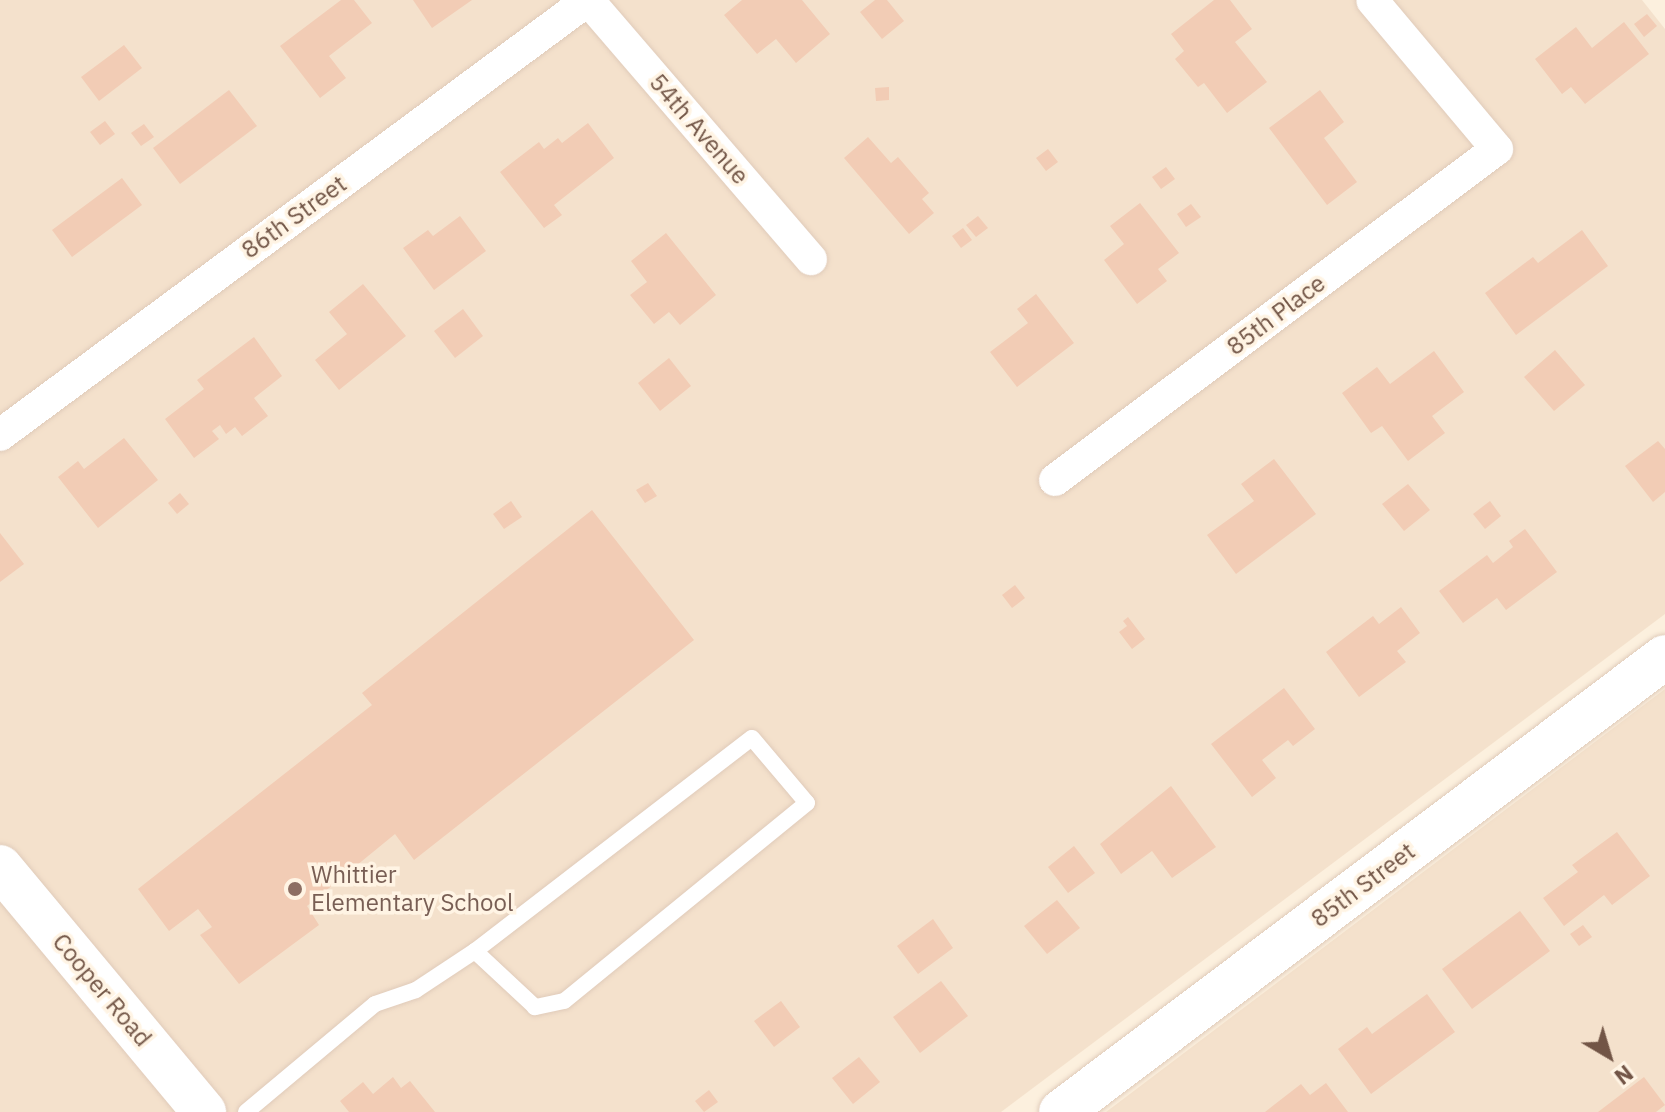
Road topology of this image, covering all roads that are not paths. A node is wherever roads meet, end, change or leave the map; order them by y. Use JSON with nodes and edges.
{"nodes":[{"id":1,"x":588,"y":0,"type":"edge"},
{"id":2,"x":1372,"y":0,"type":"edge"},
{"id":3,"x":811,"y":259,"type":"dead end"},
{"id":4,"x":0,"y":435,"type":"edge"},
{"id":5,"x":1055,"y":480,"type":"dead end"},
{"id":6,"x":1665,"y":657,"type":"edge"},
{"id":7,"x":0,"y":867,"type":"edge"},
{"id":8,"x":475,"y":951,"type":"junction"},
{"id":9,"x":204,"y":1112,"type":"edge"},
{"id":10,"x":246,"y":1112,"type":"edge"},
{"id":11,"x":1061,"y":1112,"type":"edge"}],
"edges":[{"from":1,"to":3,"type":"street","name":"54th Avenue"},
{"from":1,"to":4,"type":"street","name":"86th Street"},
{"from":2,"to":5,"type":"street","name":"85th Place"},
{"from":6,"to":11,"type":"street","name":"85th Street"},
{"from":7,"to":9,"type":"street","name":"Cooper Road"},
{"from":8,"to":8,"type":"lane"},
{"from":8,"to":10,"type":"lane"}]}
